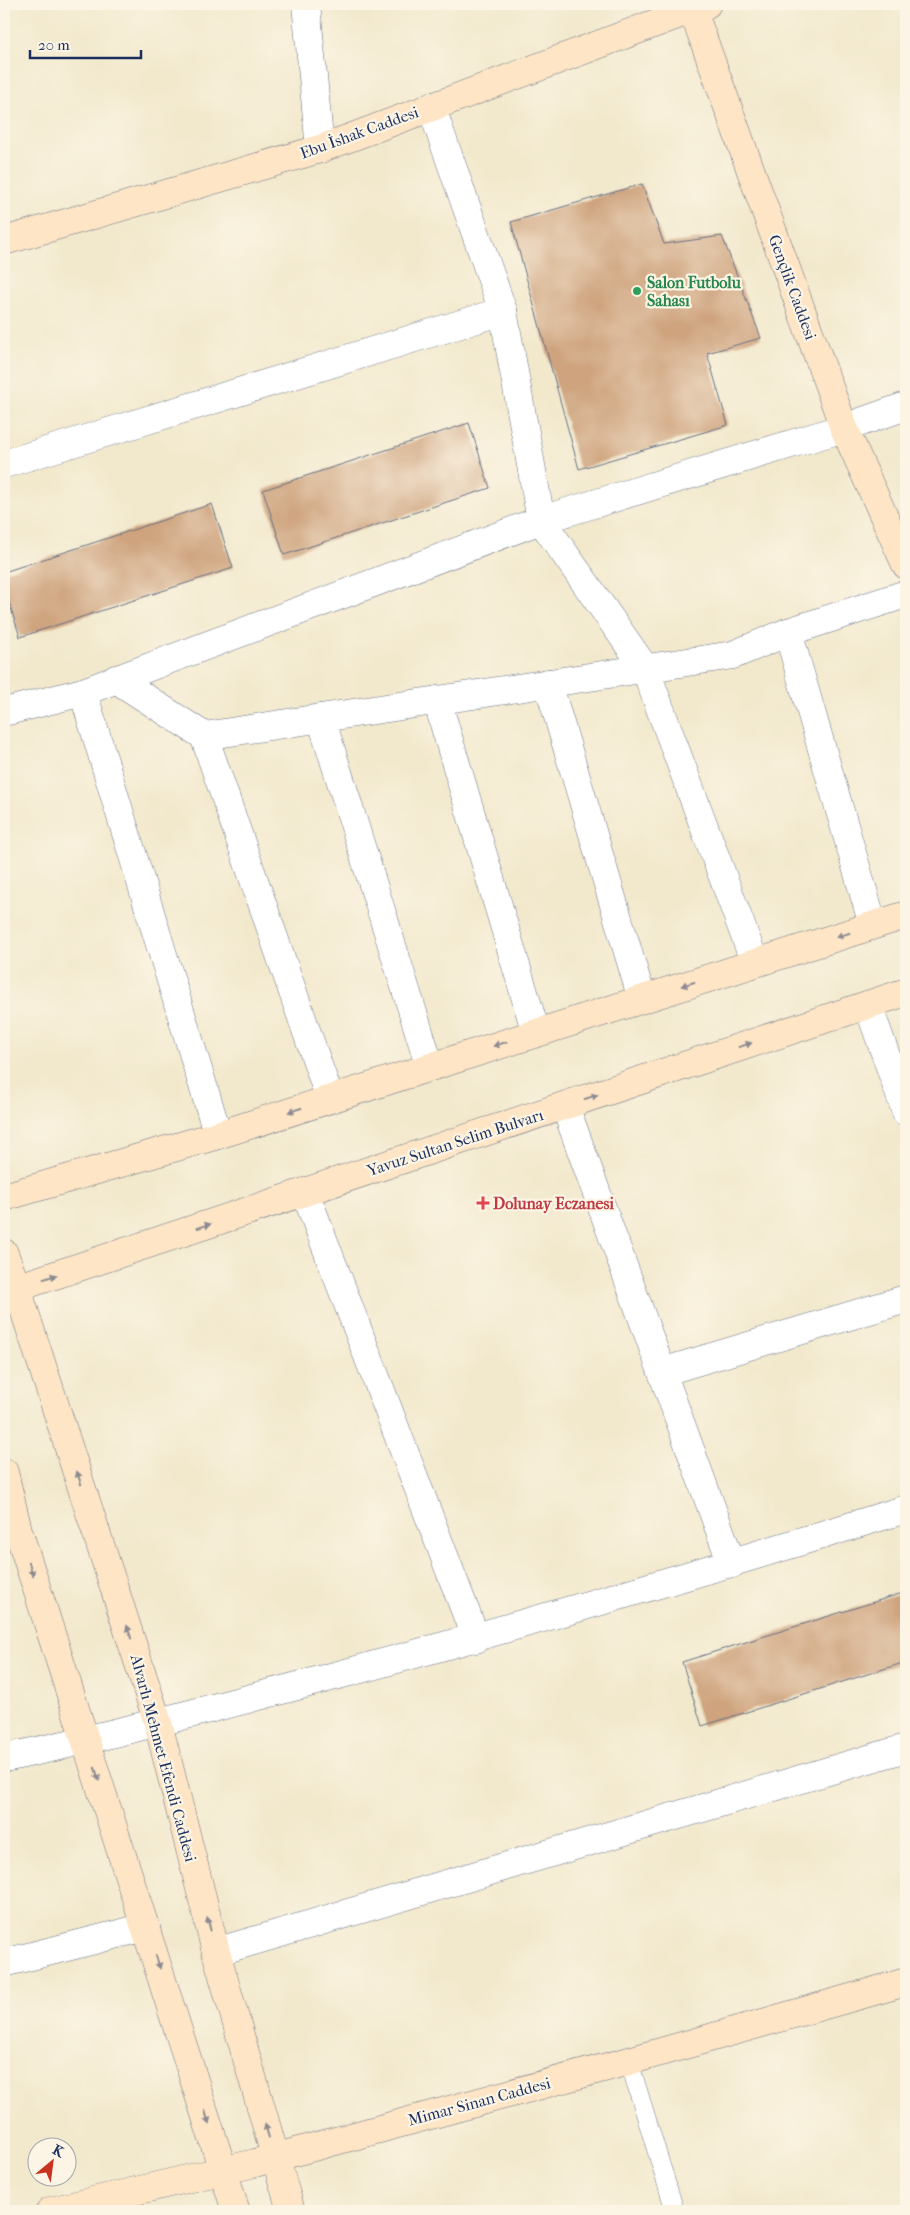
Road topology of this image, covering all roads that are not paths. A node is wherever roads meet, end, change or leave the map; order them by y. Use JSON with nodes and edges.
{"nodes":[{"id":1,"x":306,"y":4,"type":"edge"},
{"id":2,"x":697,"y":5,"type":"edge"},
{"id":3,"x":431,"y":106,"type":"junction"},
{"id":4,"x":320,"y":149,"type":"junction"},
{"id":5,"x":4,"y":241,"type":"edge"},
{"id":6,"x":503,"y":310,"type":"junction"},
{"id":7,"x":906,"y":406,"type":"edge"},
{"id":8,"x":844,"y":428,"type":"junction"},
{"id":9,"x":4,"y":464,"type":"edge"},
{"id":10,"x":541,"y":520,"type":"junction"},
{"id":11,"x":906,"y":565,"type":"edge"},
{"id":12,"x":906,"y":594,"type":"edge"},
{"id":13,"x":788,"y":632,"type":"junction"},
{"id":14,"x":645,"y":668,"type":"junction"},
{"id":15,"x":116,"y":679,"type":"junction"},
{"id":16,"x":548,"y":683,"type":"junction"},
{"id":17,"x":83,"y":692,"type":"junction"},
{"id":18,"x":437,"y":700,"type":"junction"},
{"id":19,"x":4,"y":712,"type":"edge"},
{"id":20,"x":321,"y":718,"type":"junction"},
{"id":21,"x":204,"y":736,"type":"junction"},
{"id":22,"x":906,"y":915,"type":"edge"},
{"id":23,"x":873,"y":925,"type":"junction"},
{"id":24,"x":755,"y":963,"type":"junction"},
{"id":25,"x":906,"y":992,"type":"edge"},
{"id":26,"x":642,"y":999,"type":"junction"},
{"id":27,"x":868,"y":1004,"type":"junction"},
{"id":28,"x":536,"y":1033,"type":"junction"},
{"id":29,"x":430,"y":1067,"type":"junction"},
{"id":30,"x":330,"y":1099,"type":"junction"},
{"id":31,"x":565,"y":1106,"type":"junction"},
{"id":32,"x":906,"y":1112,"type":"edge"},
{"id":33,"x":218,"y":1135,"type":"junction"},
{"id":34,"x":305,"y":1192,"type":"junction"},
{"id":35,"x":4,"y":1197,"type":"edge"},
{"id":36,"x":4,"y":1253,"type":"edge"},
{"id":37,"x":11,"y":1290,"type":"edge"},
{"id":38,"x":906,"y":1299,"type":"edge"},
{"id":39,"x":662,"y":1372,"type":"junction"},
{"id":40,"x":4,"y":1472,"type":"edge"},
{"id":41,"x":906,"y":1509,"type":"edge"},
{"id":42,"x":11,"y":1532,"type":"edge"},
{"id":43,"x":732,"y":1564,"type":"junction"},
{"id":44,"x":476,"y":1639,"type":"junction"},
{"id":45,"x":158,"y":1722,"type":"junction"},
{"id":46,"x":86,"y":1741,"type":"junction"},
{"id":47,"x":906,"y":1748,"type":"edge"},
{"id":48,"x":4,"y":1758,"type":"edge"},
{"id":49,"x":146,"y":1928,"type":"junction"},
{"id":50,"x":216,"y":1952,"type":"junction"},
{"id":51,"x":4,"y":1963,"type":"edge"},
{"id":52,"x":906,"y":1982,"type":"edge"},
{"id":53,"x":629,"y":2061,"type":"junction"},
{"id":54,"x":274,"y":2156,"type":"junction"},
{"id":55,"x":224,"y":2171,"type":"junction"},
{"id":56,"x":50,"y":2211,"type":"edge"},
{"id":57,"x":236,"y":2211,"type":"edge"},
{"id":58,"x":290,"y":2211,"type":"edge"},
{"id":59,"x":675,"y":2211,"type":"edge"}],
"edges":[{"from":1,"to":4,"type":"street"},
{"from":2,"to":3,"type":"street","name":"Ebu İshak Caddesi"},
{"from":2,"to":8,"type":"street","name":"Gençlik Caddesi"},
{"from":3,"to":4,"type":"street","name":"Ebu İshak Caddesi"},
{"from":3,"to":6,"type":"street"},
{"from":4,"to":5,"type":"street","name":"Ebu İshak Caddesi"},
{"from":6,"to":9,"type":"street"},
{"from":6,"to":10,"type":"street"},
{"from":7,"to":8,"type":"street"},
{"from":8,"to":10,"type":"street"},
{"from":8,"to":11,"type":"street","name":"Gençlik Caddesi"},
{"from":10,"to":14,"type":"street"},
{"from":10,"to":15,"type":"street"},
{"from":12,"to":13,"type":"street"},
{"from":13,"to":14,"type":"street"},
{"from":13,"to":23,"type":"street"},
{"from":14,"to":16,"type":"street"},
{"from":14,"to":24,"type":"street"},
{"from":15,"to":17,"type":"street"},
{"from":15,"to":21,"type":"street"},
{"from":16,"to":18,"type":"street"},
{"from":16,"to":26,"type":"street"},
{"from":17,"to":19,"type":"street"},
{"from":17,"to":33,"type":"street"},
{"from":18,"to":20,"type":"street"},
{"from":18,"to":28,"type":"street"},
{"from":20,"to":21,"type":"street"},
{"from":20,"to":29,"type":"street"},
{"from":21,"to":30,"type":"street"},
{"from":22,"to":23,"type":"street"},
{"from":23,"to":24,"type":"street","one_way":true},
{"from":24,"to":26,"type":"street","one_way":true},
{"from":25,"to":27,"type":"street","name":"Yavuz Sultan Selim Bulvarı"},
{"from":26,"to":28,"type":"street"},
{"from":31,"to":27,"type":"street","name":"Yavuz Sultan Selim Bulvarı","one_way":true},
{"from":27,"to":32,"type":"street"},
{"from":28,"to":29,"type":"street","one_way":true},
{"from":29,"to":30,"type":"street"},
{"from":30,"to":33,"type":"street","one_way":true},
{"from":31,"to":34,"type":"street","name":"Yavuz Sultan Selim Bulvarı"},
{"from":31,"to":39,"type":"street"},
{"from":33,"to":35,"type":"street"},
{"from":37,"to":34,"type":"street","name":"Yavuz Sultan Selim Bulvarı","one_way":true},
{"from":34,"to":44,"type":"street"},
{"from":36,"to":37,"type":"street","name":"Alvarlı Mehmet Efendi Caddesi"},
{"from":45,"to":37,"type":"street","name":"Alvarlı Mehmet Efendi Caddesi","one_way":true},
{"from":38,"to":39,"type":"street"},
{"from":39,"to":43,"type":"street"},
{"from":40,"to":42,"type":"street"},
{"from":41,"to":43,"type":"street"},
{"from":42,"to":46,"type":"street","one_way":true},
{"from":43,"to":44,"type":"street"},
{"from":44,"to":45,"type":"street"},
{"from":45,"to":46,"type":"street"},
{"from":50,"to":45,"type":"street","name":"Alvarlı Mehmet Efendi Caddesi","one_way":true},
{"from":46,"to":48,"type":"street"},
{"from":46,"to":49,"type":"street","one_way":true},
{"from":47,"to":50,"type":"street"},
{"from":49,"to":51,"type":"street"},
{"from":49,"to":55,"type":"street","one_way":true},
{"from":54,"to":50,"type":"street","name":"Alvarlı Mehmet Efendi Caddesi","one_way":true},
{"from":52,"to":53,"type":"street","name":"Mimar Sinan Caddesi"},
{"from":53,"to":54,"type":"street","name":"Mimar Sinan Caddesi"},
{"from":53,"to":59,"type":"lane"},
{"from":54,"to":55,"type":"street","name":"Mimar Sinan Caddesi"},
{"from":54,"to":58,"type":"street","name":"Alvarlı Mehmet Efendi Caddesi"},
{"from":55,"to":56,"type":"street","name":"Mimar Sinan Caddesi"},
{"from":55,"to":57,"type":"street"}]}
